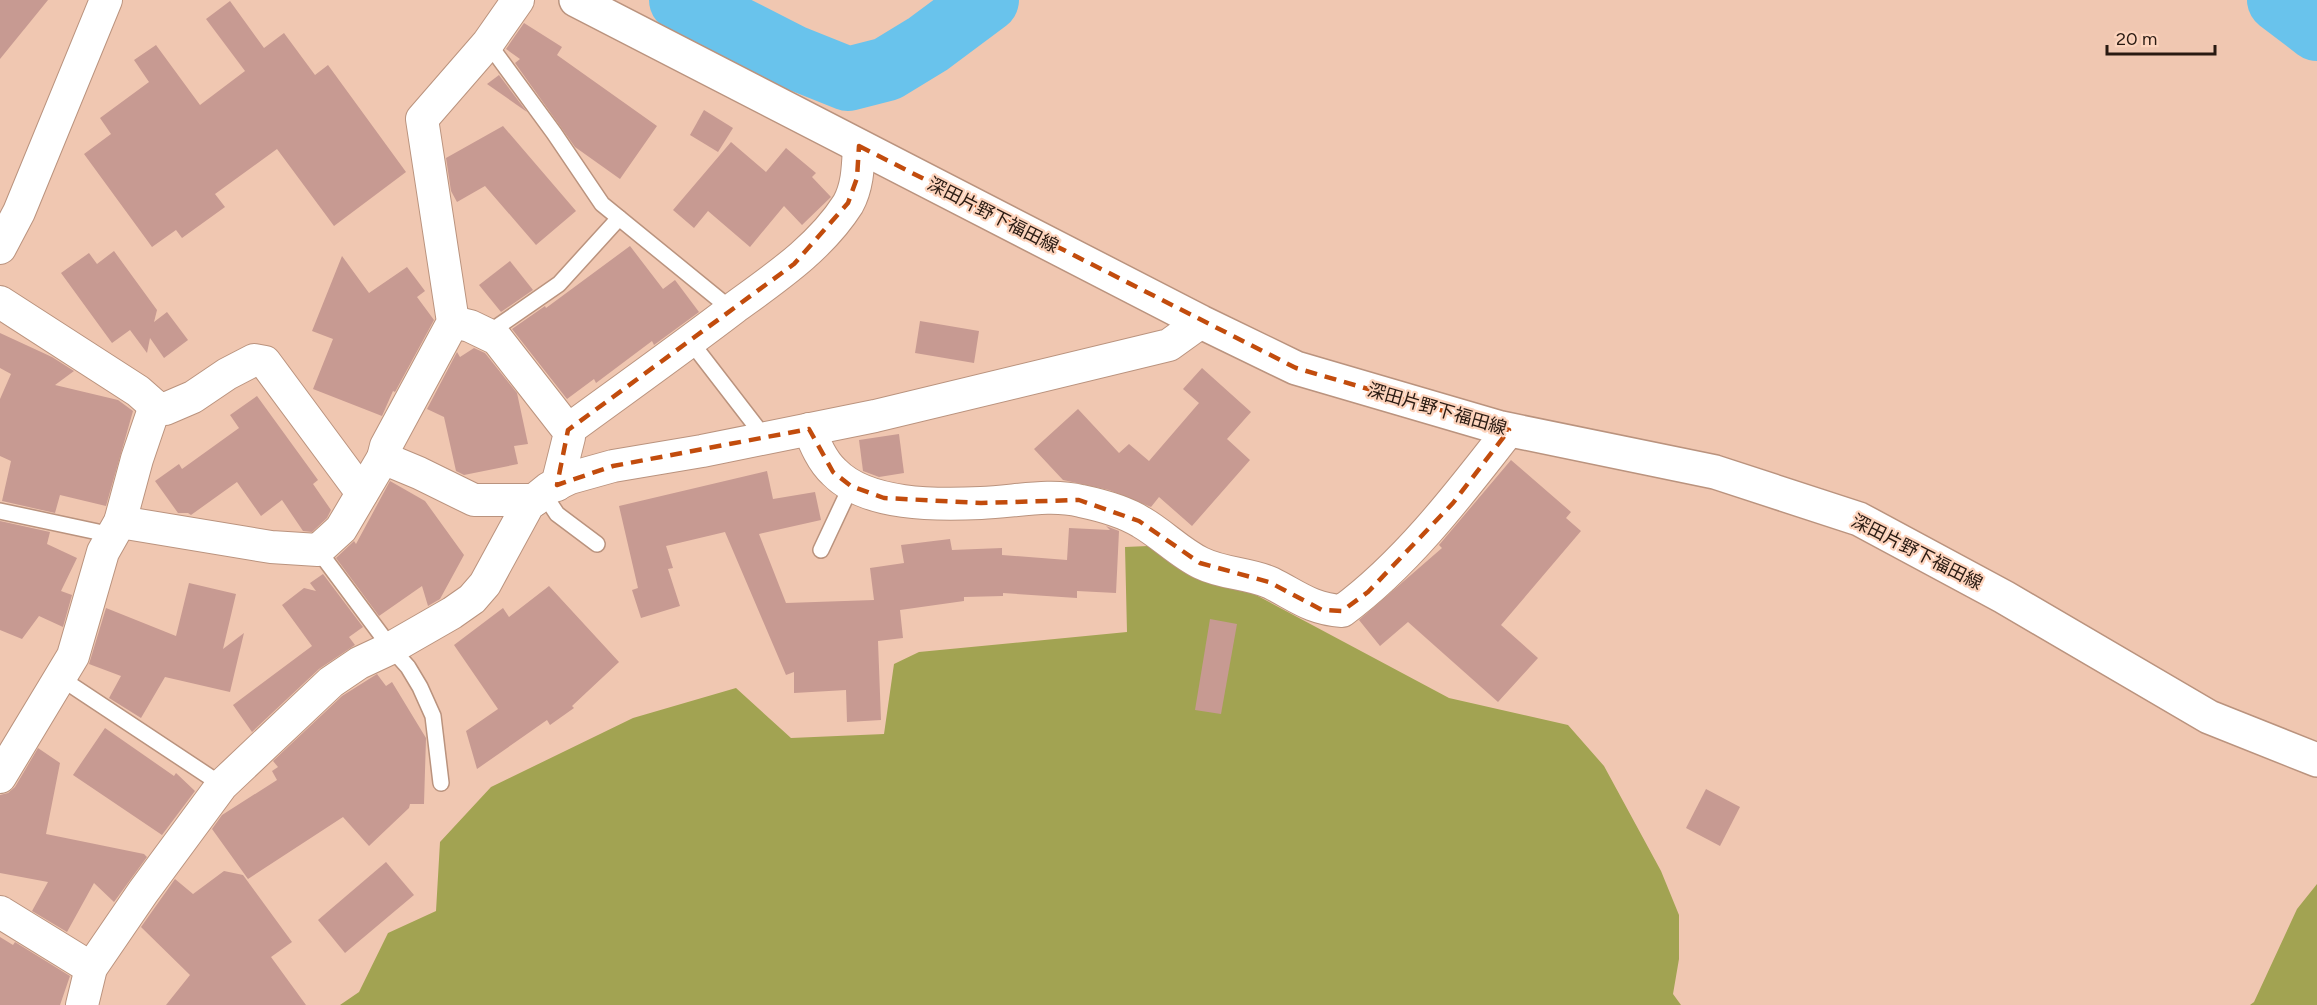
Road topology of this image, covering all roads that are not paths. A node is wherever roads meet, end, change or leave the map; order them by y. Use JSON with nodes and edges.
{"nodes":[{"id":1,"x":106,"y":0,"type":"edge"},
{"id":2,"x":518,"y":0,"type":"edge"},
{"id":3,"x":576,"y":0,"type":"edge"},
{"id":4,"x":488,"y":43,"type":"junction"},
{"id":5,"x":859,"y":146,"type":"junction"},
{"id":6,"x":619,"y":218,"type":"junction"},
{"id":7,"x":0,"y":248,"type":"edge"},
{"id":8,"x":0,"y":302,"type":"edge"},
{"id":9,"x":732,"y":310,"type":"junction"},
{"id":10,"x":453,"y":322,"type":"junction"},
{"id":11,"x":1201,"y":322,"type":"junction"},
{"id":12,"x":487,"y":334,"type":"junction"},
{"id":13,"x":691,"y":342,"type":"junction"},
{"id":14,"x":155,"y":406,"type":"junction"},
{"id":15,"x":809,"y":429,"type":"junction"},
{"id":16,"x":568,"y":430,"type":"junction"},
{"id":17,"x":1509,"y":430,"type":"junction"},
{"id":18,"x":765,"y":438,"type":"junction"},
{"id":19,"x":383,"y":458,"type":"junction"},
{"id":20,"x":852,"y":486,"type":"junction"},
{"id":21,"x":362,"y":493,"type":"junction"},
{"id":22,"x":545,"y":493,"type":"junction"},
{"id":23,"x":0,"y":511,"type":"edge"},
{"id":24,"x":116,"y":528,"type":"junction"},
{"id":25,"x":597,"y":544,"type":"dead end"},
{"id":26,"x":318,"y":550,"type":"junction"},
{"id":27,"x":820,"y":550,"type":"dead end"},
{"id":28,"x":391,"y":648,"type":"junction"},
{"id":29,"x":59,"y":677,"type":"junction"},
{"id":30,"x":2317,"y":760,"type":"edge"},
{"id":31,"x":0,"y":777,"type":"edge"},
{"id":32,"x":441,"y":783,"type":"dead end"},
{"id":33,"x":222,"y":785,"type":"junction"},
{"id":34,"x":0,"y":912,"type":"edge"},
{"id":35,"x":91,"y":968,"type":"junction"},
{"id":36,"x":82,"y":1005,"type":"edge"}],
"edges":[{"from":1,"to":7,"type":"street"},
{"from":2,"to":4,"type":"street"},
{"from":3,"to":5,"type":"main road","name":"深田片野下福田線"},
{"from":4,"to":6,"type":"lane"},
{"from":4,"to":10,"type":"street"},
{"from":5,"to":9,"type":"street"},
{"from":5,"to":11,"type":"main road","name":"深田片野下福田線"},
{"from":6,"to":9,"type":"lane"},
{"from":6,"to":12,"type":"lane"},
{"from":8,"to":14,"type":"street"},
{"from":9,"to":13,"type":"street"},
{"from":10,"to":12,"type":"street"},
{"from":10,"to":19,"type":"street"},
{"from":11,"to":15,"type":"street"},
{"from":11,"to":17,"type":"main road","name":"深田片野下福田線"},
{"from":12,"to":16,"type":"street"},
{"from":13,"to":16,"type":"street"},
{"from":13,"to":18,"type":"lane"},
{"from":14,"to":21,"type":"street"},
{"from":14,"to":24,"type":"street"},
{"from":15,"to":18,"type":"street"},
{"from":15,"to":20,"type":"street"},
{"from":16,"to":22,"type":"street"},
{"from":17,"to":20,"type":"street"},
{"from":17,"to":30,"type":"main road","name":"深田片野下福田線"},
{"from":18,"to":22,"type":"street"},
{"from":19,"to":21,"type":"street"},
{"from":19,"to":22,"type":"street"},
{"from":20,"to":27,"type":"lane"},
{"from":21,"to":26,"type":"street"},
{"from":22,"to":25,"type":"lane"},
{"from":22,"to":28,"type":"street"},
{"from":23,"to":24,"type":"lane"},
{"from":24,"to":26,"type":"street"},
{"from":24,"to":29,"type":"street"},
{"from":26,"to":28,"type":"lane"},
{"from":28,"to":32,"type":"lane"},
{"from":28,"to":33,"type":"street"},
{"from":29,"to":31,"type":"street"},
{"from":29,"to":33,"type":"lane"},
{"from":33,"to":35,"type":"street"},
{"from":34,"to":35,"type":"street"},
{"from":35,"to":36,"type":"street"}]}
